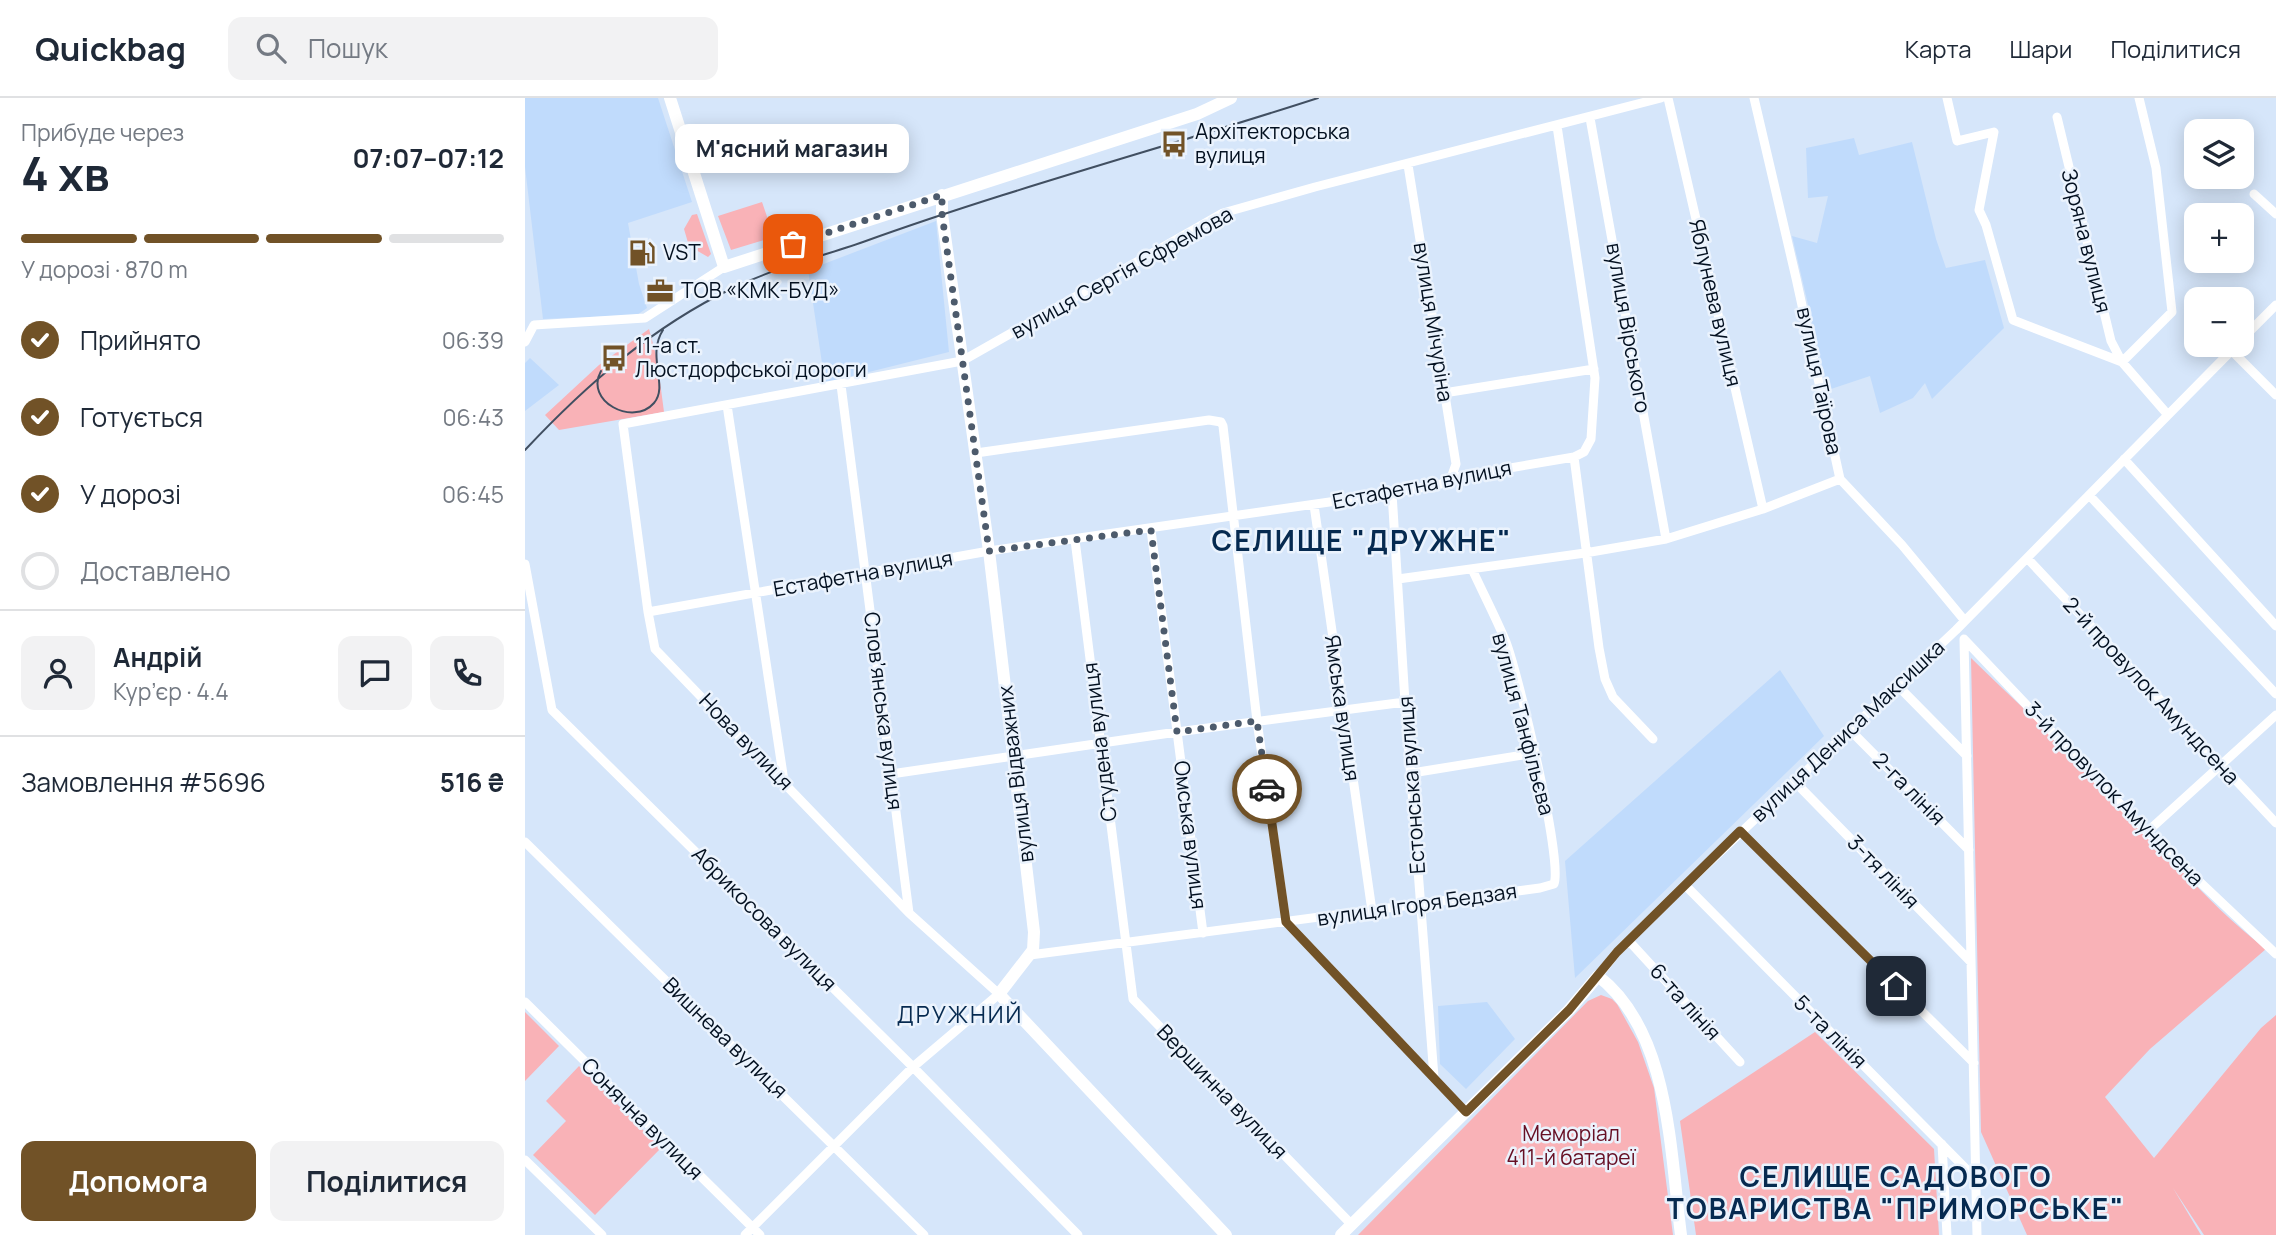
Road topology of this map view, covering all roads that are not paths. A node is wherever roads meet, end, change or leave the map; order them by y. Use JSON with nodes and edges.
{"nodes":[{"id":1,"x":670,"y":98,"type":"edge"},
{"id":2,"x":1231,"y":98,"type":"edge"},
{"id":3,"x":1661,"y":98,"type":"edge"},
{"id":4,"x":1668,"y":98,"type":"edge"},
{"id":5,"x":1753,"y":98,"type":"edge"},
{"id":6,"x":1947,"y":98,"type":"edge"},
{"id":7,"x":2139,"y":98,"type":"edge"},
{"id":8,"x":2057,"y":117,"type":"dead end"},
{"id":9,"x":1590,"y":118,"type":"junction"},
{"id":10,"x":1557,"y":126,"type":"junction"},
{"id":11,"x":1408,"y":165,"type":"junction"},
{"id":12,"x":2254,"y":194,"type":"dead end"},
{"id":13,"x":942,"y":195,"type":"junction"},
{"id":14,"x":2276,"y":214,"type":"edge"},
{"id":15,"x":724,"y":267,"type":"junction"},
{"id":16,"x":2276,"y":304,"type":"edge"},
{"id":17,"x":2254,"y":327,"type":"edge"},
{"id":18,"x":525,"y":342,"type":"edge"},
{"id":19,"x":2224,"y":357,"type":"edge"},
{"id":20,"x":2243,"y":357,"type":"edge"},
{"id":21,"x":962,"y":361,"type":"junction"},
{"id":22,"x":2122,"y":362,"type":"junction"},
{"id":23,"x":1594,"y":369,"type":"junction"},
{"id":24,"x":841,"y":385,"type":"junction"},
{"id":25,"x":1444,"y":393,"type":"junction"},
{"id":26,"x":2276,"y":395,"type":"edge"},
{"id":27,"x":727,"y":405,"type":"junction"},
{"id":28,"x":2168,"y":415,"type":"junction"},
{"id":29,"x":623,"y":424,"type":"joint"},
{"id":30,"x":976,"y":453,"type":"junction"},
{"id":31,"x":1574,"y":457,"type":"junction"},
{"id":32,"x":2124,"y":459,"type":"junction"},
{"id":33,"x":1451,"y":478,"type":"junction"},
{"id":34,"x":1840,"y":479,"type":"junction"},
{"id":35,"x":1392,"y":493,"type":"junction"},
{"id":36,"x":2089,"y":495,"type":"junction"},
{"id":37,"x":1314,"y":505,"type":"junction"},
{"id":38,"x":1763,"y":509,"type":"junction"},
{"id":39,"x":1234,"y":518,"type":"junction"},
{"id":40,"x":1151,"y":530,"type":"junction"},
{"id":41,"x":1666,"y":539,"type":"junction"},
{"id":42,"x":1075,"y":540,"type":"junction"},
{"id":43,"x":989,"y":551,"type":"junction"},
{"id":44,"x":1585,"y":553,"type":"junction"},
{"id":45,"x":2027,"y":558,"type":"junction"},
{"id":46,"x":525,"y":564,"type":"edge"},
{"id":47,"x":1472,"y":569,"type":"junction"},
{"id":48,"x":865,"y":573,"type":"junction"},
{"id":49,"x":1398,"y":579,"type":"junction"},
{"id":50,"x":756,"y":593,"type":"junction"},
{"id":51,"x":648,"y":612,"type":"junction"},
{"id":52,"x":1965,"y":621,"type":"junction"},
{"id":53,"x":2276,"y":626,"type":"edge"},
{"id":54,"x":1956,"y":630,"type":"junction"},
{"id":55,"x":1964,"y":639,"type":"junction"},
{"id":56,"x":1897,"y":685,"type":"junction"},
{"id":57,"x":2276,"y":694,"type":"edge"},
{"id":58,"x":1405,"y":702,"type":"junction"},
{"id":59,"x":1342,"y":709,"type":"junction"},
{"id":60,"x":2276,"y":715,"type":"edge"},
{"id":61,"x":1257,"y":721,"type":"junction"},
{"id":62,"x":1849,"y":729,"type":"junction"},
{"id":63,"x":1177,"y":732,"type":"junction"},
{"id":64,"x":1653,"y":739,"type":"dead end"},
{"id":65,"x":1101,"y":743,"type":"junction"},
{"id":66,"x":1535,"y":753,"type":"junction"},
{"id":67,"x":1015,"y":755,"type":"junction"},
{"id":68,"x":1967,"y":756,"type":"junction"},
{"id":69,"x":2221,"y":765,"type":"junction"},
{"id":70,"x":1412,"y":773,"type":"junction"},
{"id":71,"x":891,"y":774,"type":"junction"},
{"id":72,"x":784,"y":781,"type":"junction"},
{"id":73,"x":1794,"y":781,"type":"junction"},
{"id":74,"x":2276,"y":823,"type":"edge"},
{"id":75,"x":1740,"y":831,"type":"junction"},
{"id":76,"x":2147,"y":832,"type":"junction"},
{"id":77,"x":525,"y":842,"type":"edge"},
{"id":78,"x":1969,"y":849,"type":"junction"},
{"id":79,"x":1554,"y":884,"type":"joint"},
{"id":80,"x":1685,"y":885,"type":"junction"},
{"id":81,"x":1421,"y":904,"type":"junction"},
{"id":82,"x":1372,"y":911,"type":"junction"},
{"id":83,"x":909,"y":913,"type":"junction"},
{"id":84,"x":1286,"y":922,"type":"junction"},
{"id":85,"x":1203,"y":933,"type":"junction"},
{"id":86,"x":1629,"y":941,"type":"junction"},
{"id":87,"x":1125,"y":944,"type":"junction"},
{"id":88,"x":2276,"y":954,"type":"edge"},
{"id":89,"x":1030,"y":955,"type":"junction"},
{"id":90,"x":1971,"y":962,"type":"junction"},
{"id":91,"x":1598,"y":976,"type":"junction"},
{"id":92,"x":999,"y":995,"type":"junction"},
{"id":93,"x":525,"y":1002,"type":"edge"},
{"id":94,"x":1740,"y":1062,"type":"dead end"},
{"id":95,"x":1974,"y":1063,"type":"junction"},
{"id":96,"x":913,"y":1067,"type":"junction"},
{"id":97,"x":1434,"y":1077,"type":"junction"},
{"id":98,"x":1466,"y":1112,"type":"junction"},
{"id":99,"x":1942,"y":1144,"type":"junction"},
{"id":100,"x":834,"y":1145,"type":"junction"},
{"id":101,"x":525,"y":1160,"type":"edge"},
{"id":102,"x":1976,"y":1179,"type":"junction"},
{"id":103,"x":1352,"y":1225,"type":"junction"},
{"id":104,"x":749,"y":1231,"type":"edge"},
{"id":105,"x":602,"y":1235,"type":"edge"},
{"id":106,"x":760,"y":1235,"type":"edge"},
{"id":107,"x":924,"y":1235,"type":"edge"},
{"id":108,"x":1078,"y":1235,"type":"edge"},
{"id":109,"x":1226,"y":1235,"type":"edge"},
{"id":110,"x":1341,"y":1235,"type":"edge"},
{"id":111,"x":1681,"y":1235,"type":"edge"},
{"id":112,"x":1947,"y":1235,"type":"edge"},
{"id":113,"x":1977,"y":1235,"type":"edge"}],
"edges":[{"from":1,"to":15,"type":"street"},
{"from":2,"to":13,"type":"street"},
{"from":3,"to":9,"type":"street","name":"вулиця Сергія Єфремова"},
{"from":4,"to":38,"type":"street","name":"Яблунева вулиця"},
{"from":5,"to":34,"type":"street","name":"вулиця Таїрова"},
{"from":6,"to":22,"type":"street"},
{"from":7,"to":22,"type":"street"},
{"from":8,"to":22,"type":"street","name":"Зоряна вулиця"},
{"from":9,"to":10,"type":"street","name":"вулиця Сергія Єфремова"},
{"from":9,"to":41,"type":"street","name":"вулиця Вірського"},
{"from":10,"to":11,"type":"street","name":"вулиця Сергія Єфремова"},
{"from":10,"to":23,"type":"street"},
{"from":11,"to":21,"type":"street","name":"вулиця Сергія Єфремова"},
{"from":11,"to":25,"type":"street","name":"вулиця Мічуріна"},
{"from":12,"to":14,"type":"street"},
{"from":13,"to":15,"type":"street"},
{"from":13,"to":21,"type":"street","name":"вулиця Відважних"},
{"from":15,"to":18,"type":"street"},
{"from":16,"to":17,"type":"street"},
{"from":19,"to":28,"type":"street","name":"вулиця Дениса Максишка"},
{"from":20,"to":26,"type":"street"},
{"from":21,"to":24,"type":"street","name":"вулиця Сергія Єфремова"},
{"from":21,"to":30,"type":"street","name":"вулиця Відважних"},
{"from":22,"to":28,"type":"street"},
{"from":23,"to":25,"type":"street"},
{"from":23,"to":31,"type":"street"},
{"from":24,"to":27,"type":"street","name":"вулиця Сергія Єфремова"},
{"from":24,"to":48,"type":"street","name":"Словʼянська вулиця"},
{"from":25,"to":33,"type":"street","name":"вулиця Мічуріна"},
{"from":27,"to":29,"type":"street","name":"вулиця Сергія Єфремова"},
{"from":27,"to":50,"type":"street"},
{"from":28,"to":32,"type":"street","name":"вулиця Дениса Максишка"},
{"from":29,"to":51,"type":"street","name":"Нова вулиця"},
{"from":30,"to":39,"type":"street"},
{"from":30,"to":43,"type":"street","name":"вулиця Відважних"},
{"from":31,"to":33,"type":"street","name":"Естафетна вулиця"},
{"from":31,"to":44,"type":"street"},
{"from":32,"to":36,"type":"street","name":"вулиця Дениса Максишка"},
{"from":32,"to":53,"type":"street"},
{"from":33,"to":35,"type":"street","name":"Естафетна вулиця"},
{"from":34,"to":38,"type":"street"},
{"from":34,"to":52,"type":"street","name":"вулиця Таїрова"},
{"from":35,"to":37,"type":"street","name":"Естафетна вулиця"},
{"from":35,"to":49,"type":"street","name":"Естонська вулиця"},
{"from":36,"to":45,"type":"street","name":"вулиця Дениса Максишка"},
{"from":36,"to":57,"type":"street"},
{"from":37,"to":39,"type":"street","name":"Естафетна вулиця"},
{"from":37,"to":59,"type":"street","name":"Ямська вулиця"},
{"from":38,"to":41,"type":"street"},
{"from":39,"to":40,"type":"street","name":"Естафетна вулиця"},
{"from":39,"to":61,"type":"street"},
{"from":40,"to":42,"type":"street","name":"Естафетна вулиця"},
{"from":40,"to":63,"type":"street","name":"Омська вулиця"},
{"from":41,"to":44,"type":"street"},
{"from":42,"to":43,"type":"street","name":"Естафетна вулиця"},
{"from":42,"to":65,"type":"street","name":"Студена вулиця"},
{"from":43,"to":48,"type":"street","name":"Естафетна вулиця"},
{"from":43,"to":67,"type":"street","name":"вулиця Відважних"},
{"from":44,"to":47,"type":"street"},
{"from":44,"to":64,"type":"street"},
{"from":45,"to":52,"type":"street","name":"вулиця Дениса Максишка"},
{"from":45,"to":69,"type":"street","name":"2-й провулок Амундсена"},
{"from":46,"to":96,"type":"street","name":"Абрикосова вулиця"},
{"from":47,"to":49,"type":"street"},
{"from":47,"to":66,"type":"street","name":"вулиця Танфільєва"},
{"from":48,"to":50,"type":"street","name":"Естафетна вулиця"},
{"from":48,"to":71,"type":"street","name":"Словʼянська вулиця"},
{"from":49,"to":58,"type":"street","name":"Естонська вулиця"},
{"from":50,"to":51,"type":"street","name":"Естафетна вулиця"},
{"from":50,"to":72,"type":"street"},
{"from":51,"to":72,"type":"street","name":"Нова вулиця"},
{"from":52,"to":54,"type":"street","name":"вулиця Дениса Максишка"},
{"from":54,"to":55,"type":"street","name":"3-й провулок Амундсена"},
{"from":54,"to":56,"type":"street","name":"вулиця Дениса Максишка"},
{"from":55,"to":68,"type":"street"},
{"from":55,"to":76,"type":"street","name":"3-й провулок Амундсена"},
{"from":56,"to":62,"type":"street","name":"вулиця Дениса Максишка"},
{"from":56,"to":68,"type":"street"},
{"from":58,"to":59,"type":"street"},
{"from":58,"to":70,"type":"street","name":"Естонська вулиця"},
{"from":59,"to":61,"type":"street"},
{"from":59,"to":82,"type":"street","name":"Ямська вулиця"},
{"from":60,"to":69,"type":"street"},
{"from":61,"to":63,"type":"street"},
{"from":61,"to":84,"type":"street"},
{"from":62,"to":73,"type":"street","name":"вулиця Дениса Максишка"},
{"from":62,"to":78,"type":"street","name":"2-га лінія"},
{"from":63,"to":65,"type":"street"},
{"from":63,"to":85,"type":"street","name":"Омська вулиця"},
{"from":65,"to":67,"type":"street"},
{"from":65,"to":87,"type":"street","name":"Студена вулиця"},
{"from":66,"to":70,"type":"street"},
{"from":66,"to":79,"type":"street","name":"вулиця Танфільєва"},
{"from":67,"to":71,"type":"street"},
{"from":67,"to":89,"type":"street","name":"вулиця Відважних"},
{"from":68,"to":78,"type":"street"},
{"from":69,"to":74,"type":"street","name":"2-й провулок Амундсена"},
{"from":69,"to":76,"type":"street"},
{"from":70,"to":81,"type":"street","name":"Естонська вулиця"},
{"from":71,"to":83,"type":"street","name":"Словʼянська вулиця"},
{"from":72,"to":83,"type":"street","name":"Нова вулиця"},
{"from":73,"to":75,"type":"street","name":"вулиця Дениса Максишка"},
{"from":73,"to":90,"type":"street","name":"3-тя лінія"},
{"from":75,"to":80,"type":"street","name":"вулиця Дениса Максишка"},
{"from":75,"to":95,"type":"street"},
{"from":76,"to":88,"type":"street","name":"3-й провулок Амундсена"},
{"from":77,"to":100,"type":"street","name":"Вишнева вулиця"},
{"from":78,"to":90,"type":"street"},
{"from":79,"to":81,"type":"street","name":"вулиця Ігоря Бедзая"},
{"from":80,"to":86,"type":"street","name":"вулиця Дениса Максишка"},
{"from":80,"to":99,"type":"street","name":"5-та лінія"},
{"from":81,"to":82,"type":"street","name":"вулиця Ігоря Бедзая"},
{"from":81,"to":97,"type":"street","name":"Естонська вулиця"},
{"from":82,"to":84,"type":"street","name":"вулиця Ігоря Бедзая"},
{"from":83,"to":92,"type":"street","name":"Нова вулиця"},
{"from":84,"to":85,"type":"street","name":"вулиця Ігоря Бедзая"},
{"from":84,"to":97,"type":"street"},
{"from":85,"to":87,"type":"street","name":"вулиця Ігоря Бедзая"},
{"from":86,"to":91,"type":"street","name":"вулиця Дениса Максишка"},
{"from":86,"to":94,"type":"street","name":"6-та лінія"},
{"from":87,"to":89,"type":"street","name":"вулиця Ігоря Бедзая"},
{"from":87,"to":103,"type":"street","name":"Вершинна вулиця"},
{"from":89,"to":92,"type":"street"},
{"from":90,"to":95,"type":"street"},
{"from":91,"to":98,"type":"street","name":"вулиця Дениса Максишка"},
{"from":91,"to":111,"type":"street"},
{"from":92,"to":96,"type":"street"},
{"from":92,"to":109,"type":"street"},
{"from":93,"to":104,"type":"street","name":"Сонячна вулиця"},
{"from":95,"to":102,"type":"street"},
{"from":96,"to":100,"type":"street"},
{"from":96,"to":108,"type":"street","name":"Абрикосова вулиця"},
{"from":97,"to":98,"type":"street"},
{"from":98,"to":103,"type":"street","name":"вулиця Дениса Максишка"},
{"from":99,"to":102,"type":"street","name":"5-та лінія"},
{"from":99,"to":112,"type":"street"},
{"from":100,"to":104,"type":"street"},
{"from":100,"to":107,"type":"street","name":"Вишнева вулиця"},
{"from":101,"to":105,"type":"street"},
{"from":102,"to":113,"type":"street"},
{"from":103,"to":110,"type":"street","name":"вулиця Дениса Максишка"},
{"from":104,"to":106,"type":"street","name":"Сонячна вулиця"}]}
